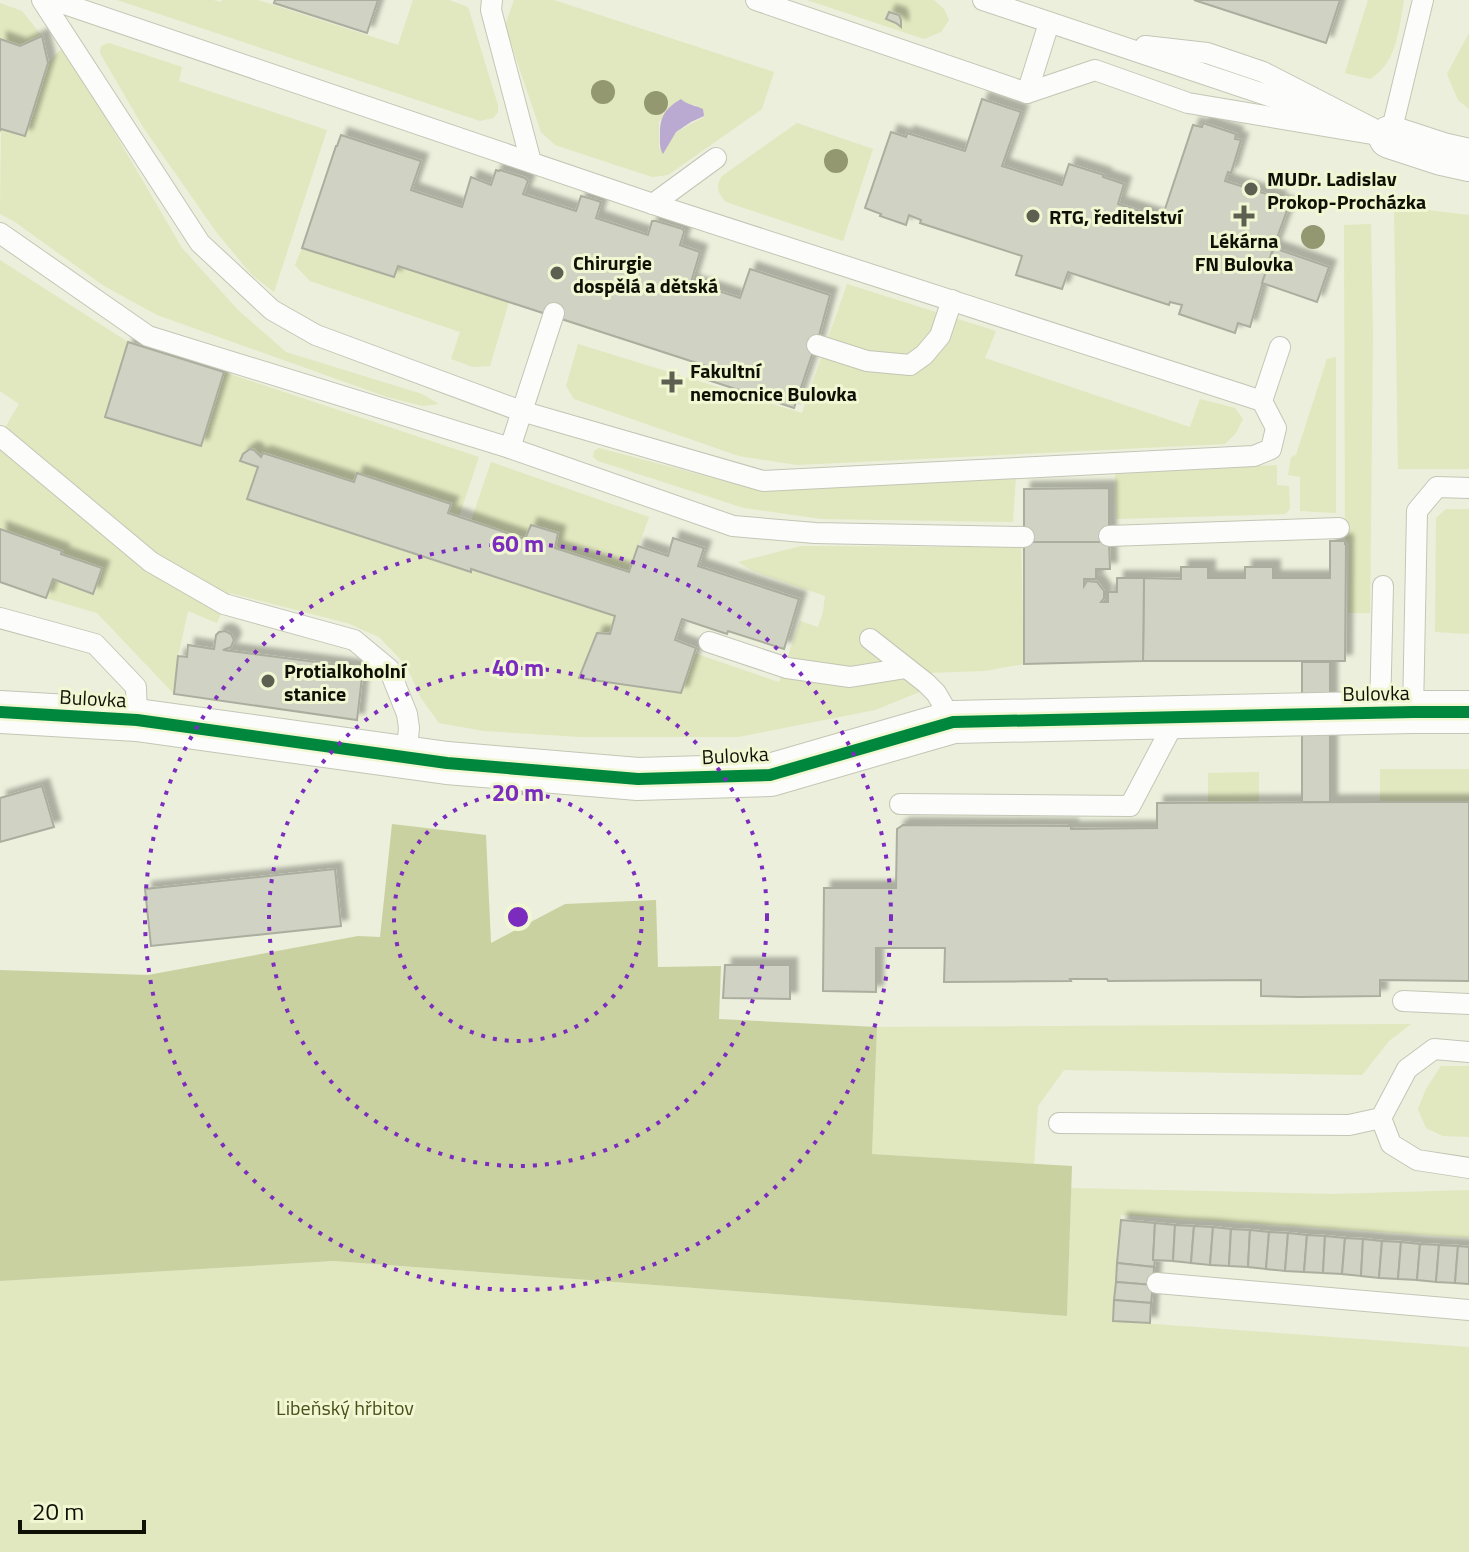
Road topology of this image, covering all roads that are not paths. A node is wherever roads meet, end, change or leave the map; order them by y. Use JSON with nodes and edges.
{"nodes":[{"id":1,"x":42,"y":0,"type":"edge"},
{"id":2,"x":53,"y":0,"type":"edge"},
{"id":3,"x":492,"y":0,"type":"edge"},
{"id":4,"x":756,"y":0,"type":"edge"},
{"id":5,"x":983,"y":0,"type":"edge"},
{"id":6,"x":1423,"y":0,"type":"edge"},
{"id":7,"x":1049,"y":23,"type":"junction"},
{"id":8,"x":1027,"y":93,"type":"junction"},
{"id":9,"x":1390,"y":137,"type":"junction"},
{"id":10,"x":716,"y":158,"type":"dead end"},
{"id":11,"x":1469,"y":160,"type":"edge"},
{"id":12,"x":531,"y":162,"type":"junction"},
{"id":13,"x":653,"y":204,"type":"junction"},
{"id":14,"x":0,"y":233,"type":"edge"},
{"id":15,"x":952,"y":300,"type":"junction"},
{"id":16,"x":554,"y":313,"type":"dead end"},
{"id":17,"x":817,"y":345,"type":"dead end"},
{"id":18,"x":1280,"y":347,"type":"dead end"},
{"id":19,"x":1262,"y":401,"type":"junction"},
{"id":20,"x":521,"y":411,"type":"junction"},
{"id":21,"x":0,"y":436,"type":"edge"},
{"id":22,"x":510,"y":448,"type":"junction"},
{"id":23,"x":1469,"y":488,"type":"edge"},
{"id":24,"x":1339,"y":528,"type":"dead end"},
{"id":25,"x":1109,"y":536,"type":"dead end"},
{"id":26,"x":1024,"y":537,"type":"dead end"},
{"id":27,"x":1383,"y":586,"type":"dead end"},
{"id":28,"x":0,"y":618,"type":"edge"},
{"id":29,"x":870,"y":639,"type":"dead end"},
{"id":30,"x":709,"y":642,"type":"dead end"},
{"id":31,"x":906,"y":668,"type":"junction"},
{"id":32,"x":0,"y":712,"type":"edge"},
{"id":33,"x":1397,"y":712,"type":"junction"},
{"id":34,"x":1469,"y":712,"type":"edge"},
{"id":35,"x":1177,"y":717,"type":"junction"},
{"id":36,"x":137,"y":720,"type":"junction"},
{"id":37,"x":953,"y":722,"type":"junction"},
{"id":38,"x":406,"y":758,"type":"junction"},
{"id":39,"x":900,"y":804,"type":"dead end"},
{"id":40,"x":1403,"y":1001,"type":"dead end"},
{"id":41,"x":1469,"y":1004,"type":"edge"},
{"id":42,"x":1469,"y":1052,"type":"edge"},
{"id":43,"x":1381,"y":1118,"type":"junction"},
{"id":44,"x":1059,"y":1123,"type":"dead end"},
{"id":45,"x":1469,"y":1168,"type":"edge"},
{"id":46,"x":1157,"y":1283,"type":"dead end"},
{"id":47,"x":1469,"y":1310,"type":"edge"}],
"edges":[{"from":1,"to":20,"type":"lane"},
{"from":2,"to":12,"type":"lane"},
{"from":3,"to":12,"type":"lane"},
{"from":4,"to":8,"type":"lane"},
{"from":5,"to":7,"type":"lane"},
{"from":6,"to":9,"type":"lane"},
{"from":7,"to":8,"type":"lane"},
{"from":7,"to":9,"type":"lane"},
{"from":8,"to":9,"type":"lane"},
{"from":9,"to":11,"type":"street"},
{"from":10,"to":13,"type":"lane"},
{"from":12,"to":13,"type":"lane"},
{"from":13,"to":15,"type":"lane"},
{"from":14,"to":22,"type":"lane"},
{"from":15,"to":17,"type":"lane"},
{"from":15,"to":19,"type":"lane"},
{"from":16,"to":20,"type":"lane"},
{"from":18,"to":19,"type":"lane"},
{"from":19,"to":20,"type":"lane"},
{"from":20,"to":22,"type":"lane"},
{"from":21,"to":38,"type":"lane"},
{"from":22,"to":26,"type":"lane"},
{"from":23,"to":33,"type":"lane"},
{"from":24,"to":25,"type":"lane"},
{"from":27,"to":33,"type":"lane"},
{"from":28,"to":36,"type":"lane"},
{"from":29,"to":31,"type":"lane"},
{"from":30,"to":31,"type":"lane"},
{"from":31,"to":37,"type":"lane"},
{"from":32,"to":36,"type":"street","name":"Bulovka"},
{"from":33,"to":34,"type":"street","name":"Bulovka"},
{"from":33,"to":35,"type":"street","name":"Bulovka"},
{"from":35,"to":37,"type":"street","name":"Bulovka"},
{"from":35,"to":39,"type":"lane"},
{"from":36,"to":38,"type":"street","name":"Bulovka"},
{"from":37,"to":38,"type":"street","name":"Bulovka"},
{"from":40,"to":41,"type":"lane"},
{"from":42,"to":43,"type":"lane"},
{"from":43,"to":44,"type":"lane"},
{"from":43,"to":45,"type":"lane"},
{"from":46,"to":47,"type":"lane"}]}
